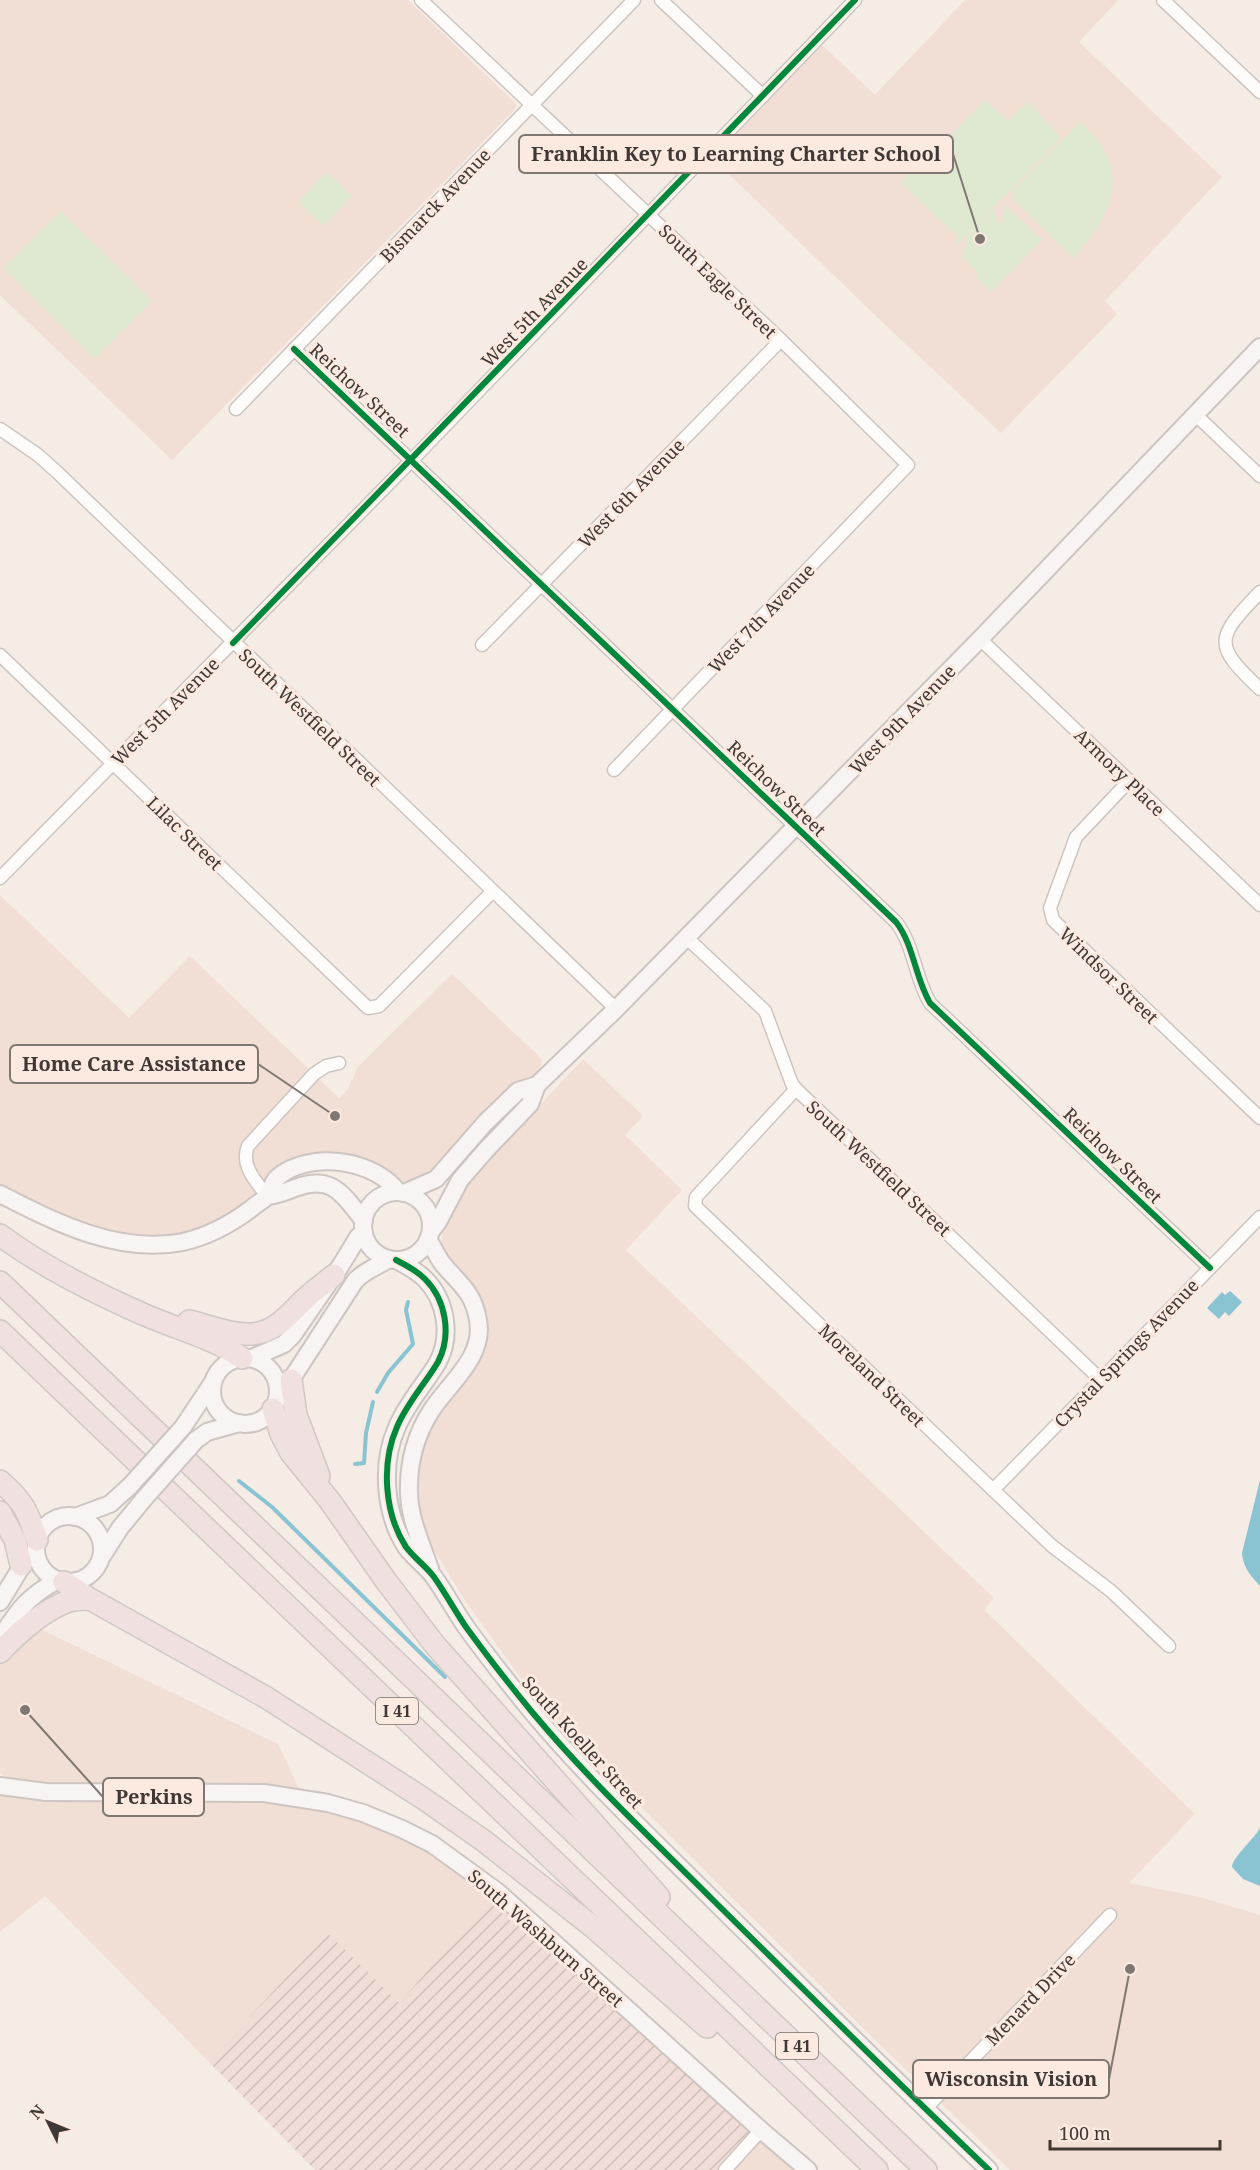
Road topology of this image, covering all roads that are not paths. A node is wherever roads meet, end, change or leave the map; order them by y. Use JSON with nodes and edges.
{"nodes":[{"id":1,"x":421,"y":0,"type":"edge"},
{"id":2,"x":634,"y":0,"type":"edge"},
{"id":3,"x":661,"y":0,"type":"edge"},
{"id":4,"x":855,"y":0,"type":"edge"},
{"id":5,"x":1163,"y":0,"type":"edge"},
{"id":6,"x":1260,"y":92,"type":"edge"},
{"id":7,"x":763,"y":96,"type":"junction"},
{"id":8,"x":532,"y":106,"type":"junction"},
{"id":9,"x":649,"y":214,"type":"junction"},
{"id":10,"x":781,"y":340,"type":"junction"},
{"id":11,"x":1260,"y":347,"type":"edge"},
{"id":12,"x":294,"y":349,"type":"junction"},
{"id":13,"x":236,"y":409,"type":"dead end"},
{"id":14,"x":1196,"y":415,"type":"junction"},
{"id":15,"x":0,"y":429,"type":"edge"},
{"id":16,"x":412,"y":460,"type":"junction"},
{"id":17,"x":908,"y":465,"type":"joint"},
{"id":18,"x":1260,"y":476,"type":"edge"},
{"id":19,"x":542,"y":584,"type":"junction"},
{"id":20,"x":1260,"y":592,"type":"edge"},
{"id":21,"x":980,"y":639,"type":"junction"},
{"id":22,"x":233,"y":643,"type":"junction"},
{"id":23,"x":482,"y":645,"type":"dead end"},
{"id":24,"x":0,"y":655,"type":"edge"},
{"id":25,"x":1260,"y":689,"type":"edge"},
{"id":26,"x":673,"y":710,"type":"junction"},
{"id":27,"x":112,"y":764,"type":"junction"},
{"id":28,"x":614,"y":770,"type":"dead end"},
{"id":29,"x":1129,"y":780,"type":"junction"},
{"id":30,"x":796,"y":826,"type":"junction"},
{"id":31,"x":0,"y":878,"type":"edge"},
{"id":32,"x":492,"y":892,"type":"junction"},
{"id":33,"x":1260,"y":905,"type":"edge"},
{"id":34,"x":687,"y":938,"type":"junction"},
{"id":35,"x":616,"y":1009,"type":"junction"},
{"id":36,"x":339,"y":1063,"type":"dead end"},
{"id":37,"x":537,"y":1085,"type":"junction"},
{"id":38,"x":796,"y":1089,"type":"junction"},
{"id":39,"x":1260,"y":1118,"type":"edge"},
{"id":40,"x":401,"y":1192,"type":"junction"},
{"id":41,"x":0,"y":1194,"type":"edge"},
{"id":42,"x":267,"y":1196,"type":"junction"},
{"id":43,"x":1260,"y":1216,"type":"edge"},
{"id":44,"x":364,"y":1226,"type":"junction"},
{"id":45,"x":0,"y":1235,"type":"edge"},
{"id":46,"x":430,"y":1235,"type":"junction"},
{"id":47,"x":392,"y":1259,"type":"junction"},
{"id":48,"x":1210,"y":1268,"type":"junction"},
{"id":49,"x":334,"y":1275,"type":"junction"},
{"id":50,"x":0,"y":1282,"type":"edge"},
{"id":51,"x":121,"y":1303,"type":"junction"},
{"id":52,"x":0,"y":1331,"type":"edge"},
{"id":53,"x":247,"y":1358,"type":"junction"},
{"id":54,"x":1100,"y":1379,"type":"junction"},
{"id":55,"x":291,"y":1380,"type":"junction"},
{"id":56,"x":214,"y":1381,"type":"junction"},
{"id":57,"x":275,"y":1404,"type":"junction"},
{"id":58,"x":239,"y":1423,"type":"junction"},
{"id":59,"x":0,"y":1480,"type":"edge"},
{"id":60,"x":993,"y":1490,"type":"junction"},
{"id":61,"x":330,"y":1501,"type":"junction"},
{"id":62,"x":0,"y":1512,"type":"edge"},
{"id":63,"x":75,"y":1517,"type":"junction"},
{"id":64,"x":36,"y":1543,"type":"junction"},
{"id":65,"x":100,"y":1558,"type":"junction"},
{"id":66,"x":21,"y":1565,"type":"junction"},
{"id":67,"x":433,"y":1575,"type":"junction"},
{"id":68,"x":61,"y":1581,"type":"junction"},
{"id":69,"x":90,"y":1599,"type":"junction"},
{"id":70,"x":0,"y":1602,"type":"edge"},
{"id":71,"x":0,"y":1638,"type":"edge"},
{"id":72,"x":1168,"y":1646,"type":"dead end"},
{"id":73,"x":0,"y":1652,"type":"edge"},
{"id":74,"x":0,"y":1773,"type":"edge"},
{"id":75,"x":0,"y":1785,"type":"edge"},
{"id":76,"x":23,"y":1787,"type":"junction"},
{"id":77,"x":1110,"y":1915,"type":"dead end"},
{"id":78,"x":668,"y":1923,"type":"junction"},
{"id":79,"x":793,"y":2090,"type":"junction"},
{"id":80,"x":925,"y":2109,"type":"junction"},
{"id":81,"x":761,"y":2130,"type":"junction"},
{"id":82,"x":724,"y":2170,"type":"edge"},
{"id":83,"x":808,"y":2170,"type":"edge"},
{"id":84,"x":877,"y":2170,"type":"edge"},
{"id":85,"x":926,"y":2170,"type":"edge"},
{"id":86,"x":989,"y":2170,"type":"edge"}],
"edges":[{"from":1,"to":8,"type":"street","name":"South Eagle Street"},
{"from":2,"to":8,"type":"street","name":"Bismarck Avenue"},
{"from":3,"to":7,"type":"street"},
{"from":4,"to":7,"type":"street","name":"West 5th Avenue"},
{"from":5,"to":6,"type":"street"},
{"from":7,"to":9,"type":"street","name":"West 5th Avenue"},
{"from":8,"to":9,"type":"street","name":"South Eagle Street"},
{"from":8,"to":12,"type":"street","name":"Bismarck Avenue"},
{"from":9,"to":10,"type":"street","name":"South Eagle Street"},
{"from":9,"to":16,"type":"street","name":"West 5th Avenue"},
{"from":10,"to":17,"type":"street","name":"South Eagle Street"},
{"from":10,"to":19,"type":"street","name":"West 6th Avenue"},
{"from":11,"to":14,"type":"street","name":"West 9th Avenue"},
{"from":12,"to":13,"type":"street","name":"Bismarck Avenue"},
{"from":12,"to":16,"type":"street","name":"Reichow Street"},
{"from":14,"to":18,"type":"street"},
{"from":14,"to":21,"type":"street","name":"West 9th Avenue"},
{"from":15,"to":22,"type":"street","name":"South Westfield Street"},
{"from":16,"to":19,"type":"street","name":"Reichow Street"},
{"from":16,"to":22,"type":"street","name":"West 5th Avenue"},
{"from":17,"to":26,"type":"street","name":"West 7th Avenue"},
{"from":19,"to":23,"type":"street","name":"West 6th Avenue"},
{"from":19,"to":26,"type":"street","name":"Reichow Street"},
{"from":20,"to":25,"type":"street"},
{"from":21,"to":29,"type":"street","name":"Armory Place"},
{"from":21,"to":30,"type":"street","name":"West 9th Avenue"},
{"from":22,"to":27,"type":"street","name":"West 5th Avenue"},
{"from":22,"to":32,"type":"street","name":"South Westfield Street"},
{"from":24,"to":27,"type":"street","name":"Lilac Street"},
{"from":26,"to":28,"type":"street","name":"West 7th Avenue"},
{"from":26,"to":30,"type":"street","name":"Reichow Street"},
{"from":27,"to":31,"type":"street","name":"West 5th Avenue"},
{"from":27,"to":32,"type":"street","name":"Lilac Street"},
{"from":29,"to":33,"type":"street","name":"Armory Place"},
{"from":29,"to":39,"type":"street","name":"Windsor Street"},
{"from":30,"to":34,"type":"street","name":"West 9th Avenue"},
{"from":30,"to":48,"type":"street","name":"Reichow Street"},
{"from":32,"to":35,"type":"street","name":"South Westfield Street"},
{"from":34,"to":35,"type":"street","name":"West 9th Avenue"},
{"from":34,"to":38,"type":"street","name":"South Westfield Street"},
{"from":35,"to":37,"type":"street","name":"West 9th Avenue"},
{"from":36,"to":42,"type":"street"},
{"from":37,"to":40,"type":"street","name":"West 9th Avenue"},
{"from":37,"to":46,"type":"street","name":"West 9th Avenue"},
{"from":38,"to":54,"type":"street","name":"South Westfield Street"},
{"from":38,"to":60,"type":"street","name":"Moreland Street"},
{"from":40,"to":42,"type":"street"},
{"from":40,"to":44,"type":"street"},
{"from":40,"to":46,"type":"street"},
{"from":41,"to":42,"type":"street"},
{"from":42,"to":44,"type":"street"},
{"from":43,"to":48,"type":"street","name":"Crystal Springs Avenue"},
{"from":44,"to":47,"type":"street"},
{"from":44,"to":49,"type":"street"},
{"from":45,"to":51,"type":"highway"},
{"from":46,"to":47,"type":"street"},
{"from":46,"to":67,"type":"street","name":"South Koeller Street"},
{"from":47,"to":55,"type":"street"},
{"from":47,"to":67,"type":"street","name":"South Koeller Street"},
{"from":48,"to":54,"type":"street","name":"Crystal Springs Avenue"},
{"from":49,"to":51,"type":"highway"},
{"from":49,"to":53,"type":"street"},
{"from":50,"to":78,"type":"highway","number":"I 41"},
{"from":51,"to":53,"type":"highway"},
{"from":52,"to":79,"type":"highway","number":"I 41"},
{"from":53,"to":56,"type":"street"},
{"from":53,"to":57,"type":"street"},
{"from":54,"to":60,"type":"street","name":"Crystal Springs Avenue"},
{"from":55,"to":57,"type":"street"},
{"from":55,"to":61,"type":"highway"},
{"from":56,"to":58,"type":"street"},
{"from":56,"to":63,"type":"street","bridge":true},
{"from":57,"to":58,"type":"street"},
{"from":57,"to":61,"type":"highway"},
{"from":58,"to":65,"type":"street","bridge":true},
{"from":59,"to":64,"type":"highway"},
{"from":60,"to":72,"type":"street","name":"Moreland Street"},
{"from":61,"to":78,"type":"highway"},
{"from":62,"to":66,"type":"highway"},
{"from":63,"to":64,"type":"street"},
{"from":63,"to":65,"type":"street"},
{"from":64,"to":66,"type":"street"},
{"from":64,"to":68,"type":"street"},
{"from":65,"to":68,"type":"street"},
{"from":66,"to":70,"type":"street"},
{"from":67,"to":80,"type":"street","name":"South Koeller Street"},
{"from":68,"to":69,"type":"highway"},
{"from":68,"to":71,"type":"street"},
{"from":69,"to":73,"type":"highway"},
{"from":69,"to":79,"type":"highway"},
{"from":74,"to":76,"type":"street","name":"South Washburn Street"},
{"from":75,"to":76,"type":"street","name":"South Washburn Street"},
{"from":76,"to":81,"type":"street","name":"South Washburn Street"},
{"from":77,"to":80,"type":"street","name":"Menard Drive"},
{"from":78,"to":85,"type":"highway","number":"I 41"},
{"from":79,"to":84,"type":"highway","number":"I 41"},
{"from":80,"to":86,"type":"street","name":"South Koeller Street"},
{"from":81,"to":82,"type":"street"},
{"from":81,"to":83,"type":"street","name":"South Washburn Street"}]}
